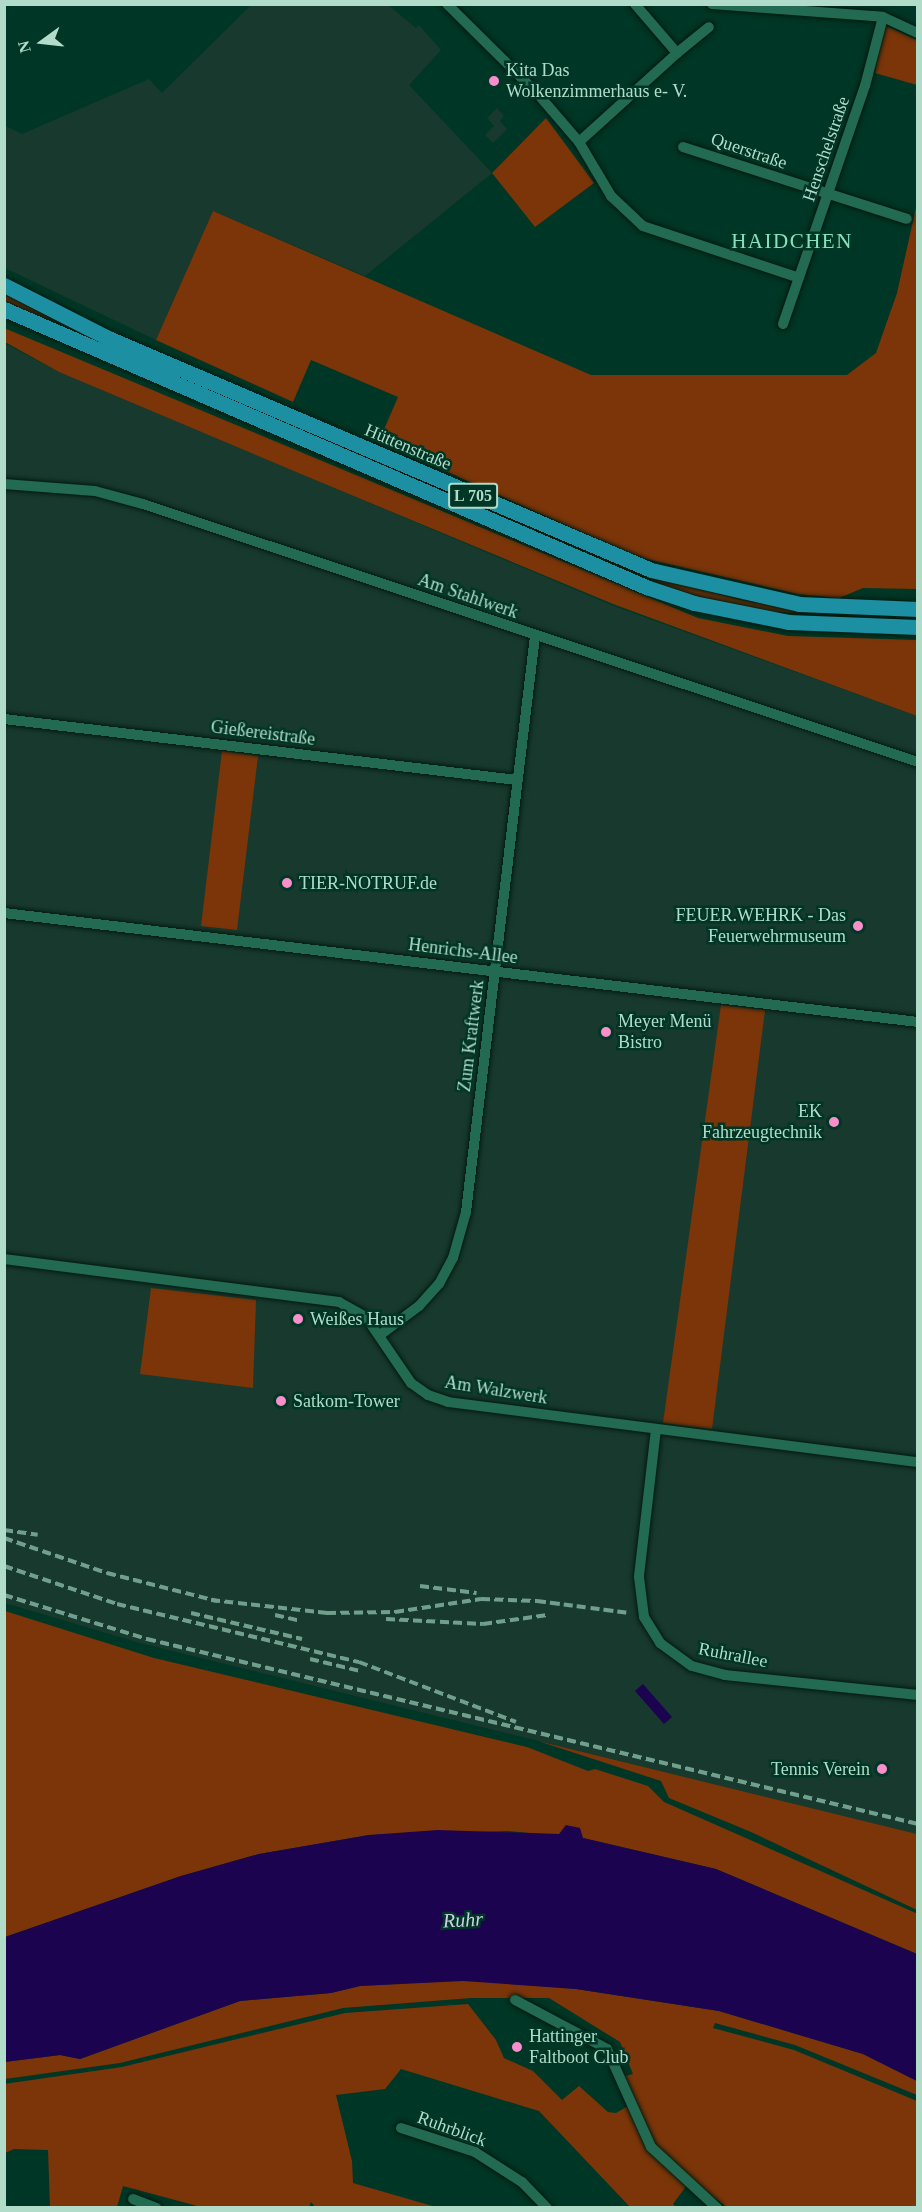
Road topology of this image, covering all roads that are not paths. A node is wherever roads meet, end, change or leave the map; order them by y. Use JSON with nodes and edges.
{"nodes":[{"id":1,"x":447,"y":4,"type":"edge"},
{"id":2,"x":635,"y":4,"type":"edge"},
{"id":3,"x":712,"y":4,"type":"edge"},
{"id":4,"x":883,"y":17,"type":"junction"},
{"id":5,"x":708,"y":27,"type":"dead end"},
{"id":6,"x":918,"y":33,"type":"edge"},
{"id":7,"x":676,"y":53,"type":"junction"},
{"id":8,"x":579,"y":142,"type":"junction"},
{"id":9,"x":683,"y":147,"type":"dead end"},
{"id":10,"x":828,"y":194,"type":"junction"},
{"id":11,"x":907,"y":219,"type":"dead end"},
{"id":12,"x":799,"y":278,"type":"junction"},
{"id":13,"x":7,"y":285,"type":"edge"},
{"id":14,"x":4,"y":309,"type":"edge"},
{"id":15,"x":783,"y":324,"type":"dead end"},
{"id":16,"x":4,"y":484,"type":"edge"},
{"id":17,"x":918,"y":609,"type":"edge"},
{"id":18,"x":918,"y":627,"type":"edge"},
{"id":19,"x":535,"y":636,"type":"junction"},
{"id":20,"x":4,"y":719,"type":"edge"},
{"id":21,"x":918,"y":762,"type":"edge"},
{"id":22,"x":517,"y":780,"type":"junction"},
{"id":23,"x":4,"y":913,"type":"edge"},
{"id":24,"x":496,"y":971,"type":"junction"},
{"id":25,"x":918,"y":1022,"type":"edge"},
{"id":26,"x":4,"y":1259,"type":"edge"},
{"id":27,"x":380,"y":1335,"type":"junction"},
{"id":28,"x":656,"y":1429,"type":"junction"},
{"id":29,"x":918,"y":1462,"type":"edge"},
{"id":30,"x":918,"y":1695,"type":"edge"},
{"id":31,"x":514,"y":2000,"type":"dead end"},
{"id":32,"x":401,"y":2128,"type":"dead end"},
{"id":33,"x":133,"y":2199,"type":"dead end"},
{"id":34,"x":156,"y":2208,"type":"edge"},
{"id":35,"x":547,"y":2208,"type":"edge"},
{"id":36,"x":717,"y":2208,"type":"edge"}],
"edges":[{"from":1,"to":8,"type":"street"},
{"from":2,"to":7,"type":"street"},
{"from":3,"to":4,"type":"street"},
{"from":4,"to":6,"type":"street"},
{"from":4,"to":10,"type":"street","name":"Henschelstraße"},
{"from":5,"to":7,"type":"street"},
{"from":7,"to":8,"type":"street"},
{"from":8,"to":12,"type":"street"},
{"from":9,"to":10,"type":"street","name":"Querstraße"},
{"from":10,"to":11,"type":"street","name":"Querstraße"},
{"from":10,"to":12,"type":"street","name":"Henschelstraße"},
{"from":12,"to":15,"type":"street","name":"Henschelstraße"},
{"from":13,"to":17,"type":"main road","name":"Hüttenstraße","number":"L 705"},
{"from":14,"to":18,"type":"main road","name":"Hüttenstraße","number":"L 705"},
{"from":16,"to":19,"type":"street","name":"Am Stahlwerk"},
{"from":19,"to":21,"type":"street","name":"Am Stahlwerk"},
{"from":19,"to":22,"type":"street","name":"Zum Kraftwerk"},
{"from":20,"to":22,"type":"street","name":"Gießereistraße"},
{"from":22,"to":24,"type":"street","name":"Zum Kraftwerk"},
{"from":23,"to":24,"type":"street","name":"Henrichs-Allee"},
{"from":24,"to":25,"type":"street","name":"Henrichs-Allee"},
{"from":24,"to":27,"type":"street","name":"Zum Kraftwerk"},
{"from":26,"to":27,"type":"street","name":"Am Walzwerk"},
{"from":27,"to":28,"type":"street","name":"Am Walzwerk"},
{"from":28,"to":29,"type":"street","name":"Am Walzwerk"},
{"from":28,"to":30,"type":"street","name":"Ruhrallee"},
{"from":31,"to":36,"type":"street"},
{"from":32,"to":35,"type":"street","name":"Ruhrblick"},
{"from":33,"to":34,"type":"street"}]}
